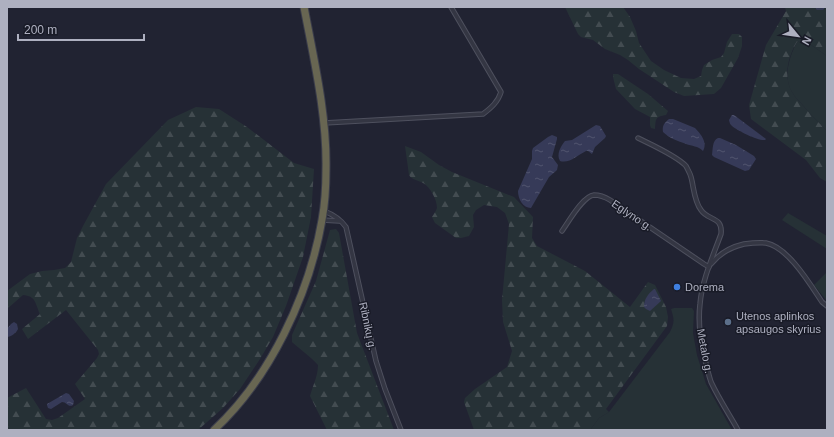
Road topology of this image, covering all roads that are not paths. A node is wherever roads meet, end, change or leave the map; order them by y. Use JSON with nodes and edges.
{"nodes":[{"id":1,"x":304,"y":7,"type":"edge"},
{"id":2,"x":451,"y":7,"type":"edge"},
{"id":3,"x":324,"y":123,"type":"junction"},
{"id":4,"x":638,"y":138,"type":"dead end"},
{"id":5,"x":323,"y":211,"type":"junction"},
{"id":6,"x":322,"y":220,"type":"junction"},
{"id":7,"x":340,"y":221,"type":"junction"},
{"id":8,"x":562,"y":231,"type":"dead end"},
{"id":9,"x":708,"y":267,"type":"junction"},
{"id":10,"x":827,"y":306,"type":"edge"},
{"id":11,"x":214,"y":430,"type":"edge"},
{"id":12,"x":401,"y":430,"type":"edge"},
{"id":13,"x":738,"y":430,"type":"edge"}],
"edges":[{"from":1,"to":3,"type":"highway"},
{"from":2,"to":3,"type":"street"},
{"from":3,"to":5,"type":"highway"},
{"from":4,"to":9,"type":"street","name":"Metalo g."},
{"from":5,"to":6,"type":"highway"},
{"from":5,"to":7,"type":"street"},
{"from":6,"to":7,"type":"street"},
{"from":6,"to":11,"type":"highway"},
{"from":7,"to":12,"type":"street","name":"Ribnikų g."},
{"from":8,"to":9,"type":"street","name":"Eglyno g."},
{"from":9,"to":10,"type":"street"},
{"from":9,"to":13,"type":"street","name":"Metalo g."}]}
